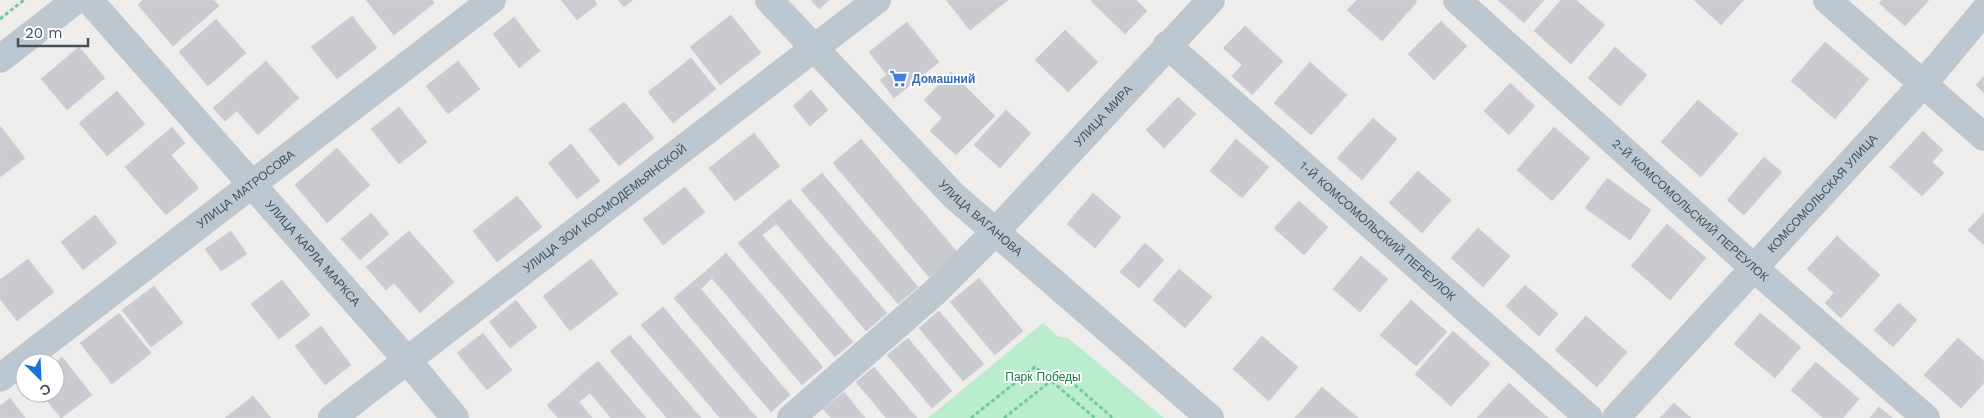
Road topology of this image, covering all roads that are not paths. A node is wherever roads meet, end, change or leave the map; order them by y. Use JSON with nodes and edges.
{"nodes":[{"id":1,"x":76,"y":0,"type":"edge"},
{"id":2,"x":90,"y":0,"type":"edge"},
{"id":3,"x":492,"y":0,"type":"edge"},
{"id":4,"x":769,"y":0,"type":"edge"},
{"id":5,"x":877,"y":0,"type":"edge"},
{"id":6,"x":1211,"y":0,"type":"edge"},
{"id":7,"x":1457,"y":0,"type":"edge"},
{"id":8,"x":1826,"y":0,"type":"edge"},
{"id":9,"x":1984,"y":11,"type":"edge"},
{"id":10,"x":1167,"y":45,"type":"junction"},
{"id":11,"x":814,"y":49,"type":"junction"},
{"id":12,"x":0,"y":59,"type":"edge"},
{"id":13,"x":1924,"y":83,"type":"junction"},
{"id":14,"x":1984,"y":137,"type":"edge"},
{"id":15,"x":253,"y":185,"type":"junction"},
{"id":16,"x":995,"y":232,"type":"junction"},
{"id":17,"x":1754,"y":268,"type":"junction"},
{"id":18,"x":407,"y":360,"type":"junction"},
{"id":19,"x":0,"y":378,"type":"edge"},
{"id":20,"x":332,"y":418,"type":"edge"},
{"id":21,"x":455,"y":418,"type":"edge"},
{"id":22,"x":791,"y":418,"type":"edge"},
{"id":23,"x":1210,"y":418,"type":"edge"},
{"id":24,"x":1589,"y":418,"type":"edge"},
{"id":25,"x":1616,"y":418,"type":"edge"},
{"id":26,"x":1926,"y":418,"type":"edge"}],
"edges":[{"from":1,"to":12,"type":"street"},
{"from":2,"to":15,"type":"street","name":"УЛИЦА КАРЛА МАРКСА"},
{"from":3,"to":15,"type":"street","name":"УЛИЦА МАТРОСОВА"},
{"from":4,"to":11,"type":"street","name":"УЛИЦА ВАГАНОВА"},
{"from":5,"to":11,"type":"street","name":"УЛИЦА ЗОИ КОСМОДЕМЬЯНСКОЙ"},
{"from":6,"to":10,"type":"street","name":"УЛИЦА МИРА"},
{"from":7,"to":17,"type":"street","name":"2-Й КОМСОМОЛЬСКИЙ ПЕРЕУЛОК"},
{"from":8,"to":13,"type":"street"},
{"from":9,"to":13,"type":"street","name":"КОМСОМОЛЬСКАЯ УЛИЦА"},
{"from":10,"to":16,"type":"street","name":"УЛИЦА МИРА"},
{"from":10,"to":24,"type":"street","name":"1-Й КОМСОМОЛЬСКИЙ ПЕРЕУЛОК"},
{"from":11,"to":16,"type":"street","name":"УЛИЦА ВАГАНОВА"},
{"from":11,"to":18,"type":"street","name":"УЛИЦА ЗОИ КОСМОДЕМЬЯНСКОЙ"},
{"from":13,"to":14,"type":"street"},
{"from":13,"to":17,"type":"street","name":"КОМСОМОЛЬСКАЯ УЛИЦА"},
{"from":15,"to":18,"type":"street","name":"УЛИЦА КАРЛА МАРКСА"},
{"from":15,"to":19,"type":"street","name":"УЛИЦА МАТРОСОВА"},
{"from":16,"to":22,"type":"street","name":"УЛИЦА МИРА"},
{"from":16,"to":23,"type":"street","name":"УЛИЦА ВАГАНОВА"},
{"from":17,"to":25,"type":"street","name":"КОМСОМОЛЬСКАЯ УЛИЦА"},
{"from":17,"to":26,"type":"street","name":"2-Й КОМСОМОЛЬСКИЙ ПЕРЕУЛОК"},
{"from":18,"to":20,"type":"street","name":"УЛИЦА ЗОИ КОСМОДЕМЬЯНСКОЙ"},
{"from":18,"to":21,"type":"street","name":"УЛИЦА КАРЛА МАРКСА"}]}
